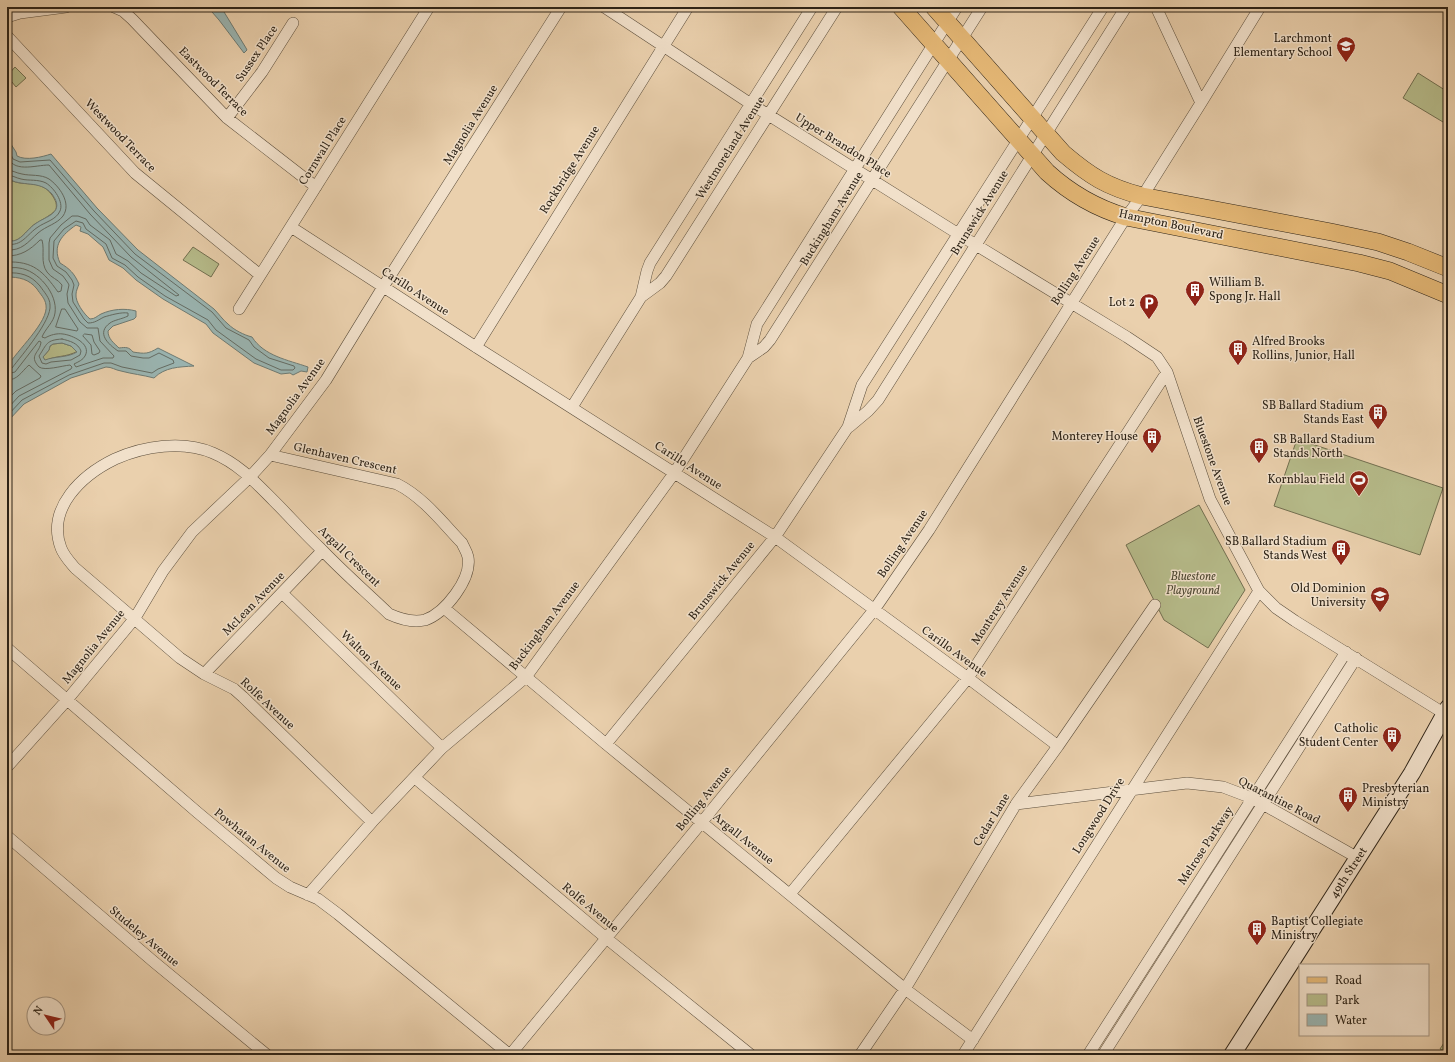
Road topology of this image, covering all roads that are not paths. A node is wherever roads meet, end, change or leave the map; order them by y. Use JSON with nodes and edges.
{"nodes":[{"id":1,"x":66,"y":7,"type":"edge"},
{"id":2,"x":114,"y":7,"type":"edge"},
{"id":3,"x":429,"y":7,"type":"edge"},
{"id":4,"x":561,"y":7,"type":"edge"},
{"id":5,"x":604,"y":7,"type":"edge"},
{"id":6,"x":686,"y":7,"type":"edge"},
{"id":7,"x":812,"y":7,"type":"edge"},
{"id":8,"x":837,"y":7,"type":"edge"},
{"id":9,"x":901,"y":7,"type":"edge"},
{"id":10,"x":934,"y":7,"type":"edge"},
{"id":11,"x":957,"y":7,"type":"edge"},
{"id":12,"x":982,"y":7,"type":"edge"},
{"id":13,"x":1103,"y":7,"type":"edge"},
{"id":14,"x":1126,"y":7,"type":"edge"},
{"id":15,"x":1156,"y":7,"type":"edge"},
{"id":16,"x":1260,"y":7,"type":"edge"},
{"id":17,"x":7,"y":17,"type":"edge"},
{"id":18,"x":948,"y":22,"type":"junction"},
{"id":19,"x":293,"y":23,"type":"dead end"},
{"id":20,"x":7,"y":36,"type":"edge"},
{"id":21,"x":962,"y":39,"type":"junction"},
{"id":22,"x":934,"y":44,"type":"junction"},
{"id":23,"x":663,"y":46,"type":"junction"},
{"id":24,"x":948,"y":60,"type":"junction"},
{"id":25,"x":1201,"y":103,"type":"junction"},
{"id":26,"x":751,"y":104,"type":"junction"},
{"id":27,"x":768,"y":114,"type":"junction"},
{"id":28,"x":227,"y":118,"type":"junction"},
{"id":29,"x":1032,"y":119,"type":"junction"},
{"id":30,"x":1046,"y":134,"type":"junction"},
{"id":31,"x":1018,"y":140,"type":"junction"},
{"id":32,"x":1032,"y":156,"type":"junction"},
{"id":33,"x":855,"y":168,"type":"junction"},
{"id":34,"x":872,"y":180,"type":"junction"},
{"id":35,"x":316,"y":187,"type":"junction"},
{"id":36,"x":1142,"y":196,"type":"junction"},
{"id":37,"x":1126,"y":217,"type":"junction"},
{"id":38,"x":291,"y":227,"type":"junction"},
{"id":39,"x":958,"y":234,"type":"junction"},
{"id":40,"x":976,"y":245,"type":"junction"},
{"id":41,"x":1448,"y":268,"type":"edge"},
{"id":42,"x":260,"y":275,"type":"junction"},
{"id":43,"x":383,"y":287,"type":"junction"},
{"id":44,"x":1448,"y":295,"type":"edge"},
{"id":45,"x":641,"y":297,"type":"junction"},
{"id":46,"x":1071,"y":304,"type":"junction"},
{"id":47,"x":239,"y":309,"type":"dead end"},
{"id":48,"x":476,"y":347,"type":"junction"},
{"id":49,"x":748,"y":358,"type":"junction"},
{"id":50,"x":1167,"y":372,"type":"junction"},
{"id":51,"x":572,"y":408,"type":"junction"},
{"id":52,"x":848,"y":427,"type":"junction"},
{"id":53,"x":270,"y":455,"type":"junction"},
{"id":54,"x":675,"y":472,"type":"junction"},
{"id":55,"x":250,"y":477,"type":"junction"},
{"id":56,"x":775,"y":537,"type":"junction"},
{"id":57,"x":322,"y":551,"type":"junction"},
{"id":58,"x":1259,"y":591,"type":"junction"},
{"id":59,"x":282,"y":593,"type":"junction"},
{"id":60,"x":1155,"y":605,"type":"dead end"},
{"id":61,"x":444,"y":608,"type":"junction"},
{"id":62,"x":874,"y":610,"type":"junction"},
{"id":63,"x":135,"y":618,"type":"junction"},
{"id":64,"x":7,"y":648,"type":"edge"},
{"id":65,"x":1346,"y":652,"type":"junction"},
{"id":66,"x":1356,"y":658,"type":"junction"},
{"id":67,"x":204,"y":674,"type":"junction"},
{"id":68,"x":526,"y":677,"type":"junction"},
{"id":69,"x":968,"y":678,"type":"junction"},
{"id":70,"x":67,"y":700,"type":"junction"},
{"id":71,"x":1446,"y":711,"type":"edge"},
{"id":72,"x":606,"y":744,"type":"junction"},
{"id":73,"x":1058,"y":746,"type":"junction"},
{"id":74,"x":442,"y":748,"type":"junction"},
{"id":75,"x":7,"y":767,"type":"edge"},
{"id":76,"x":415,"y":778,"type":"junction"},
{"id":77,"x":1131,"y":791,"type":"junction"},
{"id":78,"x":1252,"y":798,"type":"junction"},
{"id":79,"x":1016,"y":804,"type":"junction"},
{"id":80,"x":1262,"y":804,"type":"junction"},
{"id":81,"x":372,"y":822,"type":"junction"},
{"id":82,"x":702,"y":822,"type":"junction"},
{"id":83,"x":7,"y":836,"type":"edge"},
{"id":84,"x":1358,"y":858,"type":"junction"},
{"id":85,"x":308,"y":894,"type":"junction"},
{"id":86,"x":790,"y":894,"type":"junction"},
{"id":87,"x":606,"y":938,"type":"junction"},
{"id":88,"x":906,"y":989,"type":"junction"},
{"id":89,"x":973,"y":1040,"type":"junction"},
{"id":90,"x":267,"y":1055,"type":"edge"},
{"id":91,"x":510,"y":1055,"type":"edge"},
{"id":92,"x":751,"y":1055,"type":"edge"},
{"id":93,"x":860,"y":1055,"type":"edge"},
{"id":94,"x":963,"y":1055,"type":"edge"},
{"id":95,"x":1088,"y":1055,"type":"edge"},
{"id":96,"x":1103,"y":1055,"type":"edge"},
{"id":97,"x":1232,"y":1055,"type":"edge"}],
"edges":[{"from":1,"to":17,"type":"street"},
{"from":2,"to":28,"type":"street","name":"Eastwood Terrace"},
{"from":3,"to":35,"type":"street","name":"Cornwall Place"},
{"from":4,"to":43,"type":"street","name":"Magnolia Avenue"},
{"from":5,"to":23,"type":"street","name":"Upper Brandon Place"},
{"from":6,"to":23,"type":"street","name":"Rockbridge Avenue"},
{"from":7,"to":26,"type":"street","name":"Westmoreland Avenue"},
{"from":8,"to":27,"type":"street","name":"Westmoreland Avenue"},
{"from":9,"to":22,"type":"main road","name":"Hampton Boulevard"},
{"from":10,"to":18,"type":"main road","name":"Hampton Boulevard"},
{"from":11,"to":18,"type":"street","name":"Buckingham Avenue"},
{"from":12,"to":21,"type":"street","name":"Buckingham Avenue"},
{"from":13,"to":29,"type":"street","name":"Brunswick Avenue"},
{"from":14,"to":30,"type":"street","name":"Brunswick Avenue"},
{"from":15,"to":25,"type":"street"},
{"from":16,"to":25,"type":"street","name":"Bolling Avenue"},
{"from":18,"to":21,"type":"main road","name":"Hampton Boulevard"},
{"from":18,"to":22,"type":"street","name":"Buckingham Avenue"},
{"from":19,"to":28,"type":"street","name":"Sussex Place"},
{"from":20,"to":42,"type":"street","name":"Westwood Terrace"},
{"from":21,"to":24,"type":"street","name":"Buckingham Avenue"},
{"from":21,"to":29,"type":"main road","name":"Hampton Boulevard"},
{"from":22,"to":24,"type":"main road","name":"Hampton Boulevard"},
{"from":22,"to":33,"type":"street","name":"Buckingham Avenue"},
{"from":23,"to":26,"type":"street","name":"Upper Brandon Place"},
{"from":23,"to":48,"type":"street","name":"Rockbridge Avenue"},
{"from":24,"to":31,"type":"main road","name":"Hampton Boulevard"},
{"from":24,"to":34,"type":"street","name":"Buckingham Avenue"},
{"from":25,"to":36,"type":"street","name":"Bolling Avenue"},
{"from":26,"to":27,"type":"street","name":"Upper Brandon Place"},
{"from":26,"to":45,"type":"street","name":"Westmoreland Avenue"},
{"from":27,"to":33,"type":"street","name":"Upper Brandon Place"},
{"from":27,"to":45,"type":"street","name":"Westmoreland Avenue"},
{"from":28,"to":35,"type":"street","name":"Eastwood Terrace"},
{"from":29,"to":30,"type":"main road","name":"Hampton Boulevard"},
{"from":29,"to":31,"type":"street","name":"Brunswick Avenue"},
{"from":30,"to":32,"type":"street","name":"Brunswick Avenue"},
{"from":30,"to":36,"type":"main road","name":"Hampton Boulevard"},
{"from":31,"to":32,"type":"main road","name":"Hampton Boulevard"},
{"from":31,"to":39,"type":"street","name":"Brunswick Avenue"},
{"from":32,"to":37,"type":"main road","name":"Hampton Boulevard"},
{"from":32,"to":40,"type":"street","name":"Brunswick Avenue"},
{"from":33,"to":34,"type":"street","name":"Upper Brandon Place"},
{"from":33,"to":49,"type":"street","name":"Buckingham Avenue"},
{"from":34,"to":39,"type":"street","name":"Upper Brandon Place"},
{"from":34,"to":49,"type":"street","name":"Buckingham Avenue"},
{"from":35,"to":38,"type":"street","name":"Cornwall Place"},
{"from":36,"to":37,"type":"street","name":"Bolling Avenue"},
{"from":36,"to":41,"type":"main road","name":"Hampton Boulevard"},
{"from":37,"to":44,"type":"main road","name":"Hampton Boulevard"},
{"from":37,"to":46,"type":"street","name":"Bolling Avenue"},
{"from":38,"to":42,"type":"street","name":"Cornwall Place"},
{"from":38,"to":43,"type":"street","name":"Carillo Avenue"},
{"from":39,"to":40,"type":"street","name":"Upper Brandon Place"},
{"from":39,"to":52,"type":"street","name":"Brunswick Avenue"},
{"from":40,"to":46,"type":"street","name":"Upper Brandon Place"},
{"from":40,"to":52,"type":"street","name":"Brunswick Avenue"},
{"from":42,"to":47,"type":"street","name":"Cornwall Place"},
{"from":43,"to":48,"type":"street","name":"Carillo Avenue"},
{"from":43,"to":53,"type":"street","name":"Magnolia Avenue"},
{"from":45,"to":51,"type":"street","name":"Westmoreland Avenue"},
{"from":46,"to":50,"type":"street","name":"Bluestone Avenue"},
{"from":46,"to":62,"type":"street","name":"Bolling Avenue"},
{"from":48,"to":51,"type":"street","name":"Carillo Avenue"},
{"from":49,"to":54,"type":"street","name":"Buckingham Avenue"},
{"from":50,"to":58,"type":"street","name":"Bluestone Avenue"},
{"from":50,"to":69,"type":"street","name":"Monterey Avenue"},
{"from":51,"to":54,"type":"street","name":"Carillo Avenue"},
{"from":52,"to":56,"type":"street","name":"Brunswick Avenue"},
{"from":53,"to":55,"type":"street","name":"Magnolia Avenue"},
{"from":53,"to":61,"type":"street","name":"Glenhaven Crescent"},
{"from":54,"to":56,"type":"street","name":"Carillo Avenue"},
{"from":54,"to":68,"type":"street","name":"Buckingham Avenue"},
{"from":55,"to":57,"type":"street","name":"Argall Crescent"},
{"from":55,"to":63,"type":"street","name":"Magnolia Avenue"},
{"from":55,"to":63,"type":"street"},
{"from":56,"to":62,"type":"street","name":"Carillo Avenue"},
{"from":56,"to":72,"type":"street","name":"Brunswick Avenue"},
{"from":57,"to":59,"type":"street","name":"McLean Avenue"},
{"from":57,"to":61,"type":"street","name":"Argall Crescent"},
{"from":58,"to":65,"type":"street","name":"Bluestone Avenue"},
{"from":58,"to":77,"type":"street","name":"Longwood Drive"},
{"from":59,"to":67,"type":"street","name":"McLean Avenue"},
{"from":59,"to":74,"type":"street","name":"Walton Avenue"},
{"from":60,"to":73,"type":"street","name":"Cedar Lane"},
{"from":61,"to":68,"type":"street","name":"Argall Avenue"},
{"from":62,"to":69,"type":"street","name":"Carillo Avenue"},
{"from":62,"to":82,"type":"street","name":"Bolling Avenue"},
{"from":63,"to":67,"type":"street","name":"Rolfe Avenue"},
{"from":63,"to":70,"type":"street","name":"Magnolia Avenue"},
{"from":64,"to":70,"type":"street","name":"Powhatan Avenue"},
{"from":65,"to":66,"type":"street","name":"Bluestone Avenue"},
{"from":65,"to":78,"type":"street","name":"Melrose Parkway"},
{"from":66,"to":71,"type":"street","name":"Bluestone Avenue"},
{"from":66,"to":80,"type":"street","name":"Melrose Parkway"},
{"from":67,"to":81,"type":"street","name":"Rolfe Avenue"},
{"from":68,"to":72,"type":"street","name":"Argall Avenue"},
{"from":68,"to":74,"type":"street","name":"Buckingham Avenue"},
{"from":69,"to":73,"type":"street","name":"Carillo Avenue"},
{"from":69,"to":86,"type":"street","name":"Monterey Avenue"},
{"from":70,"to":75,"type":"street","name":"Magnolia Avenue"},
{"from":70,"to":85,"type":"street","name":"Powhatan Avenue"},
{"from":71,"to":84,"type":"street","name":"49th Street"},
{"from":72,"to":82,"type":"street","name":"Argall Avenue"},
{"from":73,"to":79,"type":"street","name":"Cedar Lane"},
{"from":74,"to":76,"type":"street","name":"Buckingham Avenue"},
{"from":76,"to":81,"type":"street","name":"Buckingham Avenue"},
{"from":76,"to":87,"type":"street","name":"Rolfe Avenue"},
{"from":77,"to":78,"type":"street","name":"Quarantine Road"},
{"from":77,"to":79,"type":"street","name":"Quarantine Road"},
{"from":77,"to":89,"type":"street","name":"Longwood Drive"},
{"from":78,"to":80,"type":"street","name":"Quarantine Road"},
{"from":78,"to":95,"type":"street","name":"Melrose Parkway"},
{"from":79,"to":88,"type":"street","name":"Cedar Lane"},
{"from":80,"to":84,"type":"street","name":"Quarantine Road"},
{"from":80,"to":96,"type":"street","name":"Melrose Parkway"},
{"from":81,"to":85,"type":"street","name":"Buckingham Avenue"},
{"from":82,"to":86,"type":"street","name":"Argall Avenue"},
{"from":82,"to":87,"type":"street","name":"Bolling Avenue"},
{"from":83,"to":90,"type":"street","name":"Studeley Avenue"},
{"from":84,"to":97,"type":"street","name":"49th Street"},
{"from":85,"to":91,"type":"street","name":"Powhatan Avenue"},
{"from":86,"to":88,"type":"street","name":"Argall Avenue"},
{"from":87,"to":91,"type":"street","name":"Bolling Avenue"},
{"from":87,"to":92,"type":"street","name":"Rolfe Avenue"},
{"from":88,"to":89,"type":"street","name":"Argall Avenue"},
{"from":88,"to":93,"type":"street","name":"Cedar Lane"},
{"from":89,"to":94,"type":"street","name":"Longwood Drive"}]}
